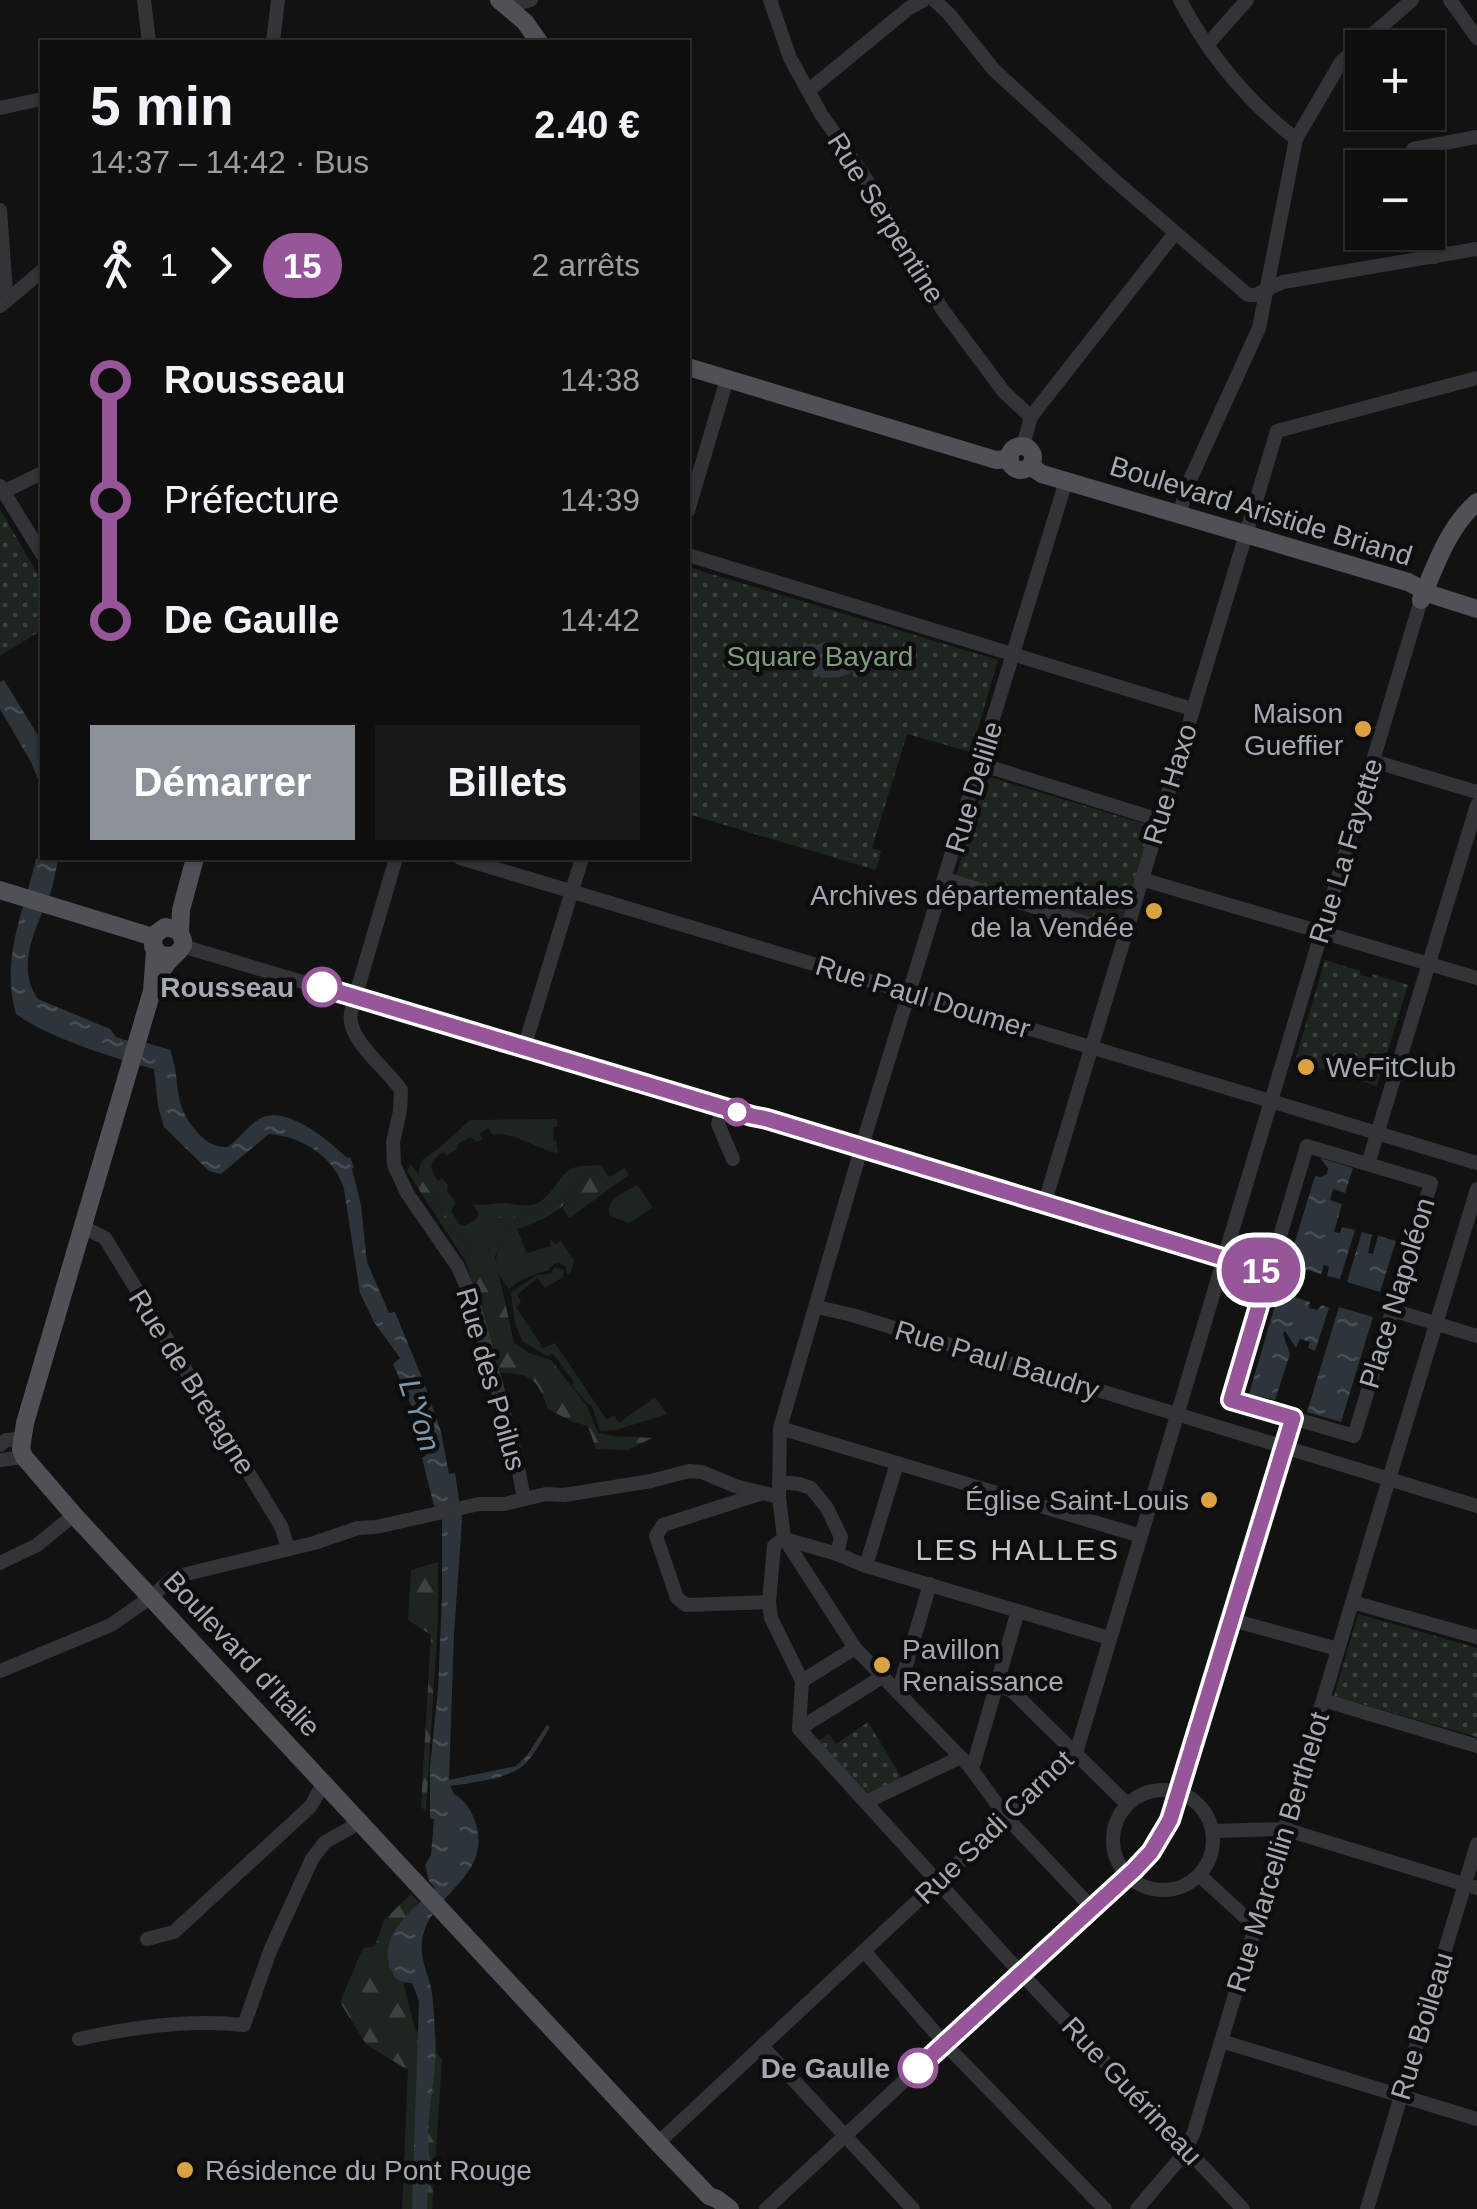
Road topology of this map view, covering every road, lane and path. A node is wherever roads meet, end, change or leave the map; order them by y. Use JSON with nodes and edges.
{"nodes":[{"id":1,"x":144,"y":0,"type":"edge"},
{"id":2,"x":278,"y":0,"type":"edge"},
{"id":3,"x":531,"y":0,"type":"edge"},
{"id":4,"x":770,"y":0,"type":"edge"},
{"id":5,"x":924,"y":0,"type":"edge"},
{"id":6,"x":934,"y":0,"type":"edge"},
{"id":7,"x":1180,"y":0,"type":"edge"},
{"id":8,"x":1246,"y":0,"type":"edge"},
{"id":9,"x":1412,"y":0,"type":"edge"},
{"id":10,"x":1450,"y":0,"type":"edge"},
{"id":11,"x":505,"y":2,"type":"edge"},
{"id":12,"x":1477,"y":38,"type":"edge"},
{"id":13,"x":148,"y":40,"type":"edge"},
{"id":14,"x":273,"y":40,"type":"edge"},
{"id":15,"x":538,"y":40,"type":"edge"},
{"id":16,"x":1208,"y":46,"type":"junction"},
{"id":17,"x":808,"y":91,"type":"junction"},
{"id":18,"x":40,"y":99,"type":"edge"},
{"id":19,"x":0,"y":108,"type":"edge"},
{"id":20,"x":1477,"y":137,"type":"edge"},
{"id":21,"x":1296,"y":138,"type":"junction"},
{"id":22,"x":1413,"y":150,"type":"edge"},
{"id":23,"x":0,"y":210,"type":"edge"},
{"id":24,"x":1176,"y":233,"type":"junction"},
{"id":25,"x":1477,"y":249,"type":"edge"},
{"id":26,"x":1433,"y":250,"type":"edge"},
{"id":27,"x":1434,"y":258,"type":"junction"},
{"id":28,"x":40,"y":273,"type":"edge"},
{"id":29,"x":1268,"y":290,"type":"junction"},
{"id":30,"x":5,"y":302,"type":"edge"},
{"id":31,"x":690,"y":369,"type":"edge"},
{"id":32,"x":1477,"y":378,"type":"edge"},
{"id":33,"x":727,"y":379,"type":"junction"},
{"id":34,"x":1031,"y":417,"type":"junction"},
{"id":35,"x":1016,"y":453,"type":"junction"},
{"id":36,"x":40,"y":474,"type":"edge"},
{"id":37,"x":1066,"y":481,"type":"junction"},
{"id":38,"x":2,"y":488,"type":"edge"},
{"id":39,"x":690,"y":504,"type":"edge"},
{"id":40,"x":1470,"y":508,"type":"edge"},
{"id":41,"x":1180,"y":515,"type":"junction"},
{"id":42,"x":1244,"y":534,"type":"junction"},
{"id":43,"x":40,"y":551,"type":"edge"},
{"id":44,"x":690,"y":556,"type":"edge"},
{"id":45,"x":1418,"y":591,"type":"junction"},
{"id":46,"x":1477,"y":609,"type":"edge"},
{"id":47,"x":1014,"y":654,"type":"junction"},
{"id":48,"x":1192,"y":709,"type":"junction"},
{"id":49,"x":1372,"y":761,"type":"junction"},
{"id":50,"x":980,"y":764,"type":"junction"},
{"id":51,"x":1477,"y":792,"type":"edge"},
{"id":52,"x":1477,"y":804,"type":"edge"},
{"id":53,"x":1159,"y":820,"type":"junction"},
{"id":54,"x":395,"y":860,"type":"edge"},
{"id":55,"x":467,"y":860,"type":"edge"},
{"id":56,"x":581,"y":860,"type":"edge"},
{"id":57,"x":192,"y":865,"type":"edge"},
{"id":58,"x":945,"y":879,"type":"junction"},
{"id":59,"x":1141,"y":879,"type":"junction"},
{"id":60,"x":0,"y":890,"type":"edge"},
{"id":61,"x":572,"y":892,"type":"junction"},
{"id":62,"x":1322,"y":931,"type":"junction"},
{"id":63,"x":1124,"y":934,"type":"junction"},
{"id":64,"x":168,"y":942,"type":"junction"},
{"id":65,"x":1429,"y":964,"type":"junction"},
{"id":66,"x":1477,"y":978,"type":"edge"},
{"id":67,"x":909,"y":994,"type":"junction"},
{"id":68,"x":355,"y":998,"type":"junction"},
{"id":69,"x":524,"y":1048,"type":"junction"},
{"id":70,"x":1090,"y":1048,"type":"junction"},
{"id":71,"x":1271,"y":1103,"type":"junction"},
{"id":72,"x":723,"y":1108,"type":"junction"},
{"id":73,"x":1378,"y":1134,"type":"junction"},
{"id":74,"x":861,"y":1149,"type":"junction"},
{"id":75,"x":733,"y":1159,"type":"dead end"},
{"id":76,"x":1477,"y":1163,"type":"edge"},
{"id":77,"x":1368,"y":1164,"type":"junction"},
{"id":78,"x":1477,"y":1189,"type":"edge"},
{"id":79,"x":1044,"y":1205,"type":"junction"},
{"id":80,"x":83,"y":1228,"type":"junction"},
{"id":81,"x":1224,"y":1259,"type":"junction"},
{"id":82,"x":1269,"y":1272,"type":"junction"},
{"id":83,"x":817,"y":1307,"type":"junction"},
{"id":84,"x":1392,"y":1310,"type":"junction"},
{"id":85,"x":1436,"y":1324,"type":"junction"},
{"id":86,"x":1477,"y":1336,"type":"edge"},
{"id":87,"x":1177,"y":1416,"type":"junction"},
{"id":88,"x":1293,"y":1418,"type":"junction"},
{"id":89,"x":780,"y":1428,"type":"junction"},
{"id":90,"x":10,"y":1443,"type":"edge"},
{"id":91,"x":1284,"y":1447,"type":"junction"},
{"id":92,"x":0,"y":1460,"type":"edge"},
{"id":93,"x":897,"y":1463,"type":"junction"},
{"id":94,"x":1389,"y":1479,"type":"junction"},
{"id":95,"x":735,"y":1486,"type":"junction"},
{"id":96,"x":779,"y":1490,"type":"junction"},
{"id":97,"x":762,"y":1492,"type":"junction"},
{"id":98,"x":524,"y":1498,"type":"junction"},
{"id":99,"x":731,"y":1504,"type":"junction"},
{"id":100,"x":1477,"y":1506,"type":"edge"},
{"id":101,"x":74,"y":1514,"type":"junction"},
{"id":102,"x":1141,"y":1536,"type":"junction"},
{"id":103,"x":784,"y":1538,"type":"junction"},
{"id":104,"x":288,"y":1548,"type":"junction"},
{"id":105,"x":838,"y":1554,"type":"junction"},
{"id":106,"x":0,"y":1563,"type":"edge"},
{"id":107,"x":866,"y":1566,"type":"junction"},
{"id":108,"x":930,"y":1584,"type":"junction"},
{"id":109,"x":151,"y":1597,"type":"junction"},
{"id":110,"x":769,"y":1602,"type":"junction"},
{"id":111,"x":1352,"y":1602,"type":"junction"},
{"id":112,"x":1018,"y":1611,"type":"junction"},
{"id":113,"x":1232,"y":1620,"type":"junction"},
{"id":114,"x":1477,"y":1637,"type":"edge"},
{"id":115,"x":1109,"y":1638,"type":"junction"},
{"id":116,"x":855,"y":1648,"type":"junction"},
{"id":117,"x":1338,"y":1649,"type":"junction"},
{"id":118,"x":0,"y":1671,"type":"edge"},
{"id":119,"x":882,"y":1677,"type":"junction"},
{"id":120,"x":802,"y":1681,"type":"junction"},
{"id":121,"x":998,"y":1686,"type":"junction"},
{"id":122,"x":898,"y":1693,"type":"junction"},
{"id":123,"x":1323,"y":1700,"type":"junction"},
{"id":124,"x":800,"y":1730,"type":"junction"},
{"id":125,"x":1477,"y":1746,"type":"edge"},
{"id":126,"x":1076,"y":1754,"type":"junction"},
{"id":127,"x":966,"y":1762,"type":"junction"},
{"id":128,"x":324,"y":1782,"type":"junction"},
{"id":129,"x":1179,"y":1792,"type":"junction"},
{"id":130,"x":340,"y":1800,"type":"junction"},
{"id":131,"x":866,"y":1802,"type":"junction"},
{"id":132,"x":1128,"y":1804,"type":"junction"},
{"id":133,"x":312,"y":1806,"type":"junction"},
{"id":134,"x":1007,"y":1818,"type":"junction"},
{"id":135,"x":362,"y":1822,"type":"junction"},
{"id":136,"x":1284,"y":1829,"type":"junction"},
{"id":137,"x":1213,"y":1831,"type":"junction"},
{"id":138,"x":1477,"y":1844,"type":"edge"},
{"id":139,"x":1200,"y":1874,"type":"junction"},
{"id":140,"x":1128,"y":1876,"type":"junction"},
{"id":141,"x":938,"y":1882,"type":"junction"},
{"id":142,"x":1471,"y":1886,"type":"edge"},
{"id":143,"x":1092,"y":1908,"type":"junction"},
{"id":144,"x":1255,"y":1926,"type":"junction"},
{"id":145,"x":148,"y":1939,"type":"dead end"},
{"id":146,"x":864,"y":1951,"type":"junction"},
{"id":147,"x":1021,"y":1974,"type":"junction"},
{"id":148,"x":79,"y":2039,"type":"dead end"},
{"id":149,"x":1221,"y":2041,"type":"junction"},
{"id":150,"x":945,"y":2044,"type":"junction"},
{"id":151,"x":762,"y":2046,"type":"junction"},
{"id":152,"x":1401,"y":2097,"type":"junction"},
{"id":153,"x":1477,"y":2119,"type":"edge"},
{"id":154,"x":846,"y":2135,"type":"junction"},
{"id":155,"x":658,"y":2143,"type":"junction"},
{"id":156,"x":1187,"y":2149,"type":"junction"},
{"id":157,"x":712,"y":2202,"type":"edge"},
{"id":158,"x":730,"y":2209,"type":"edge"},
{"id":159,"x":766,"y":2209,"type":"edge"},
{"id":160,"x":913,"y":2209,"type":"edge"},
{"id":161,"x":1105,"y":2209,"type":"edge"},
{"id":162,"x":1137,"y":2209,"type":"edge"},
{"id":163,"x":1244,"y":2209,"type":"edge"},
{"id":164,"x":1367,"y":2209,"type":"edge"}],
"edges":[{"from":1,"to":13,"type":"street"},
{"from":2,"to":14,"type":"street"},
{"from":3,"to":11,"type":"street"},
{"from":4,"to":17,"type":"street","name":"Rue Serpentine"},
{"from":5,"to":17,"type":"street"},
{"from":6,"to":24,"type":"street"},
{"from":7,"to":16,"type":"street"},
{"from":8,"to":16,"type":"street"},
{"from":9,"to":21,"type":"street"},
{"from":10,"to":12,"type":"street"},
{"from":11,"to":15,"type":"main road"},
{"from":16,"to":21,"type":"street"},
{"from":17,"to":34,"type":"street","name":"Rue Serpentine"},
{"from":18,"to":19,"type":"street"},
{"from":20,"to":22,"type":"street"},
{"from":21,"to":29,"type":"street"},
{"from":23,"to":30,"type":"street"},
{"from":24,"to":29,"type":"street"},
{"from":24,"to":34,"type":"street"},
{"from":25,"to":27,"type":"street"},
{"from":26,"to":27,"type":"street"},
{"from":27,"to":29,"type":"street"},
{"from":28,"to":30,"type":"street"},
{"from":29,"to":41,"type":"street"},
{"from":31,"to":33,"type":"main road","name":"Boulevard Aristide Briand"},
{"from":32,"to":42,"type":"street","name":"Rue Haxo"},
{"from":33,"to":35,"type":"main road","name":"Boulevard Aristide Briand"},
{"from":33,"to":39,"type":"street"},
{"from":34,"to":35,"type":"street"},
{"from":35,"to":37,"type":"main road","name":"Boulevard Aristide Briand"},
{"from":36,"to":38,"type":"street"},
{"from":37,"to":41,"type":"main road","name":"Boulevard Aristide Briand"},
{"from":37,"to":47,"type":"street","name":"Rue Delille"},
{"from":38,"to":43,"type":"street"},
{"from":40,"to":45,"type":"main road"},
{"from":41,"to":42,"type":"main road","name":"Boulevard Aristide Briand"},
{"from":42,"to":45,"type":"main road","name":"Boulevard Aristide Briand"},
{"from":42,"to":48,"type":"street","name":"Rue Haxo"},
{"from":44,"to":47,"type":"street"},
{"from":45,"to":46,"type":"main road","name":"Boulevard Aristide Briand"},
{"from":45,"to":49,"type":"street","name":"Rue La Fayette"},
{"from":47,"to":48,"type":"street"},
{"from":47,"to":50,"type":"street","name":"Rue Delille"},
{"from":48,"to":53,"type":"street","name":"Rue Haxo"},
{"from":49,"to":51,"type":"street"},
{"from":49,"to":62,"type":"street","name":"Rue La Fayette"},
{"from":50,"to":53,"type":"street"},
{"from":50,"to":58,"type":"street","name":"Rue Delille"},
{"from":52,"to":65,"type":"street"},
{"from":53,"to":59,"type":"street","name":"Rue Haxo"},
{"from":54,"to":68,"type":"street"},
{"from":55,"to":61,"type":"street","name":"Rue Paul Doumer"},
{"from":56,"to":61,"type":"street"},
{"from":57,"to":64,"type":"main road"},
{"from":58,"to":63,"type":"street"},
{"from":58,"to":67,"type":"street","name":"Rue Delille"},
{"from":59,"to":62,"type":"street"},
{"from":59,"to":63,"type":"street","name":"Rue Haxo"},
{"from":60,"to":64,"type":"main road"},
{"from":61,"to":67,"type":"street","name":"Rue Paul Doumer"},
{"from":61,"to":69,"type":"street"},
{"from":62,"to":65,"type":"street"},
{"from":62,"to":71,"type":"street","name":"Rue La Fayette"},
{"from":63,"to":70,"type":"street","name":"Rue Haxo"},
{"from":64,"to":68,"type":"street"},
{"from":64,"to":80,"type":"main road"},
{"from":65,"to":66,"type":"street"},
{"from":65,"to":73,"type":"street"},
{"from":67,"to":70,"type":"street","name":"Rue Paul Doumer"},
{"from":67,"to":74,"type":"street","name":"Rue Delille"},
{"from":68,"to":69,"type":"street"},
{"from":68,"to":98,"type":"street","name":"Rue des Poilus"},
{"from":69,"to":72,"type":"street"},
{"from":70,"to":71,"type":"street","name":"Rue Paul Doumer"},
{"from":70,"to":79,"type":"street","name":"Rue Haxo"},
{"from":71,"to":73,"type":"street"},
{"from":71,"to":81,"type":"street"},
{"from":72,"to":74,"type":"street"},
{"from":72,"to":75,"type":"street"},
{"from":73,"to":76,"type":"street"},
{"from":73,"to":77,"type":"street"},
{"from":74,"to":79,"type":"street"},
{"from":74,"to":83,"type":"street","name":"Rue Delille"},
{"from":77,"to":82,"type":"street","name":"Place Napoléon"},
{"from":77,"to":84,"type":"street","name":"Place Napoléon"},
{"from":78,"to":85,"type":"street","name":"Place Napoléon"},
{"from":79,"to":81,"type":"street"},
{"from":80,"to":90,"type":"main road"},
{"from":80,"to":104,"type":"street","name":"Rue de Bretagne"},
{"from":81,"to":82,"type":"street"},
{"from":81,"to":87,"type":"street"},
{"from":82,"to":88,"type":"street","name":"Place Napoléon"},
{"from":83,"to":87,"type":"street","name":"Rue Paul Baudry"},
{"from":83,"to":89,"type":"street","name":"Rue Delille"},
{"from":84,"to":85,"type":"street"},
{"from":84,"to":88,"type":"street","name":"Place Napoléon"},
{"from":85,"to":86,"type":"street"},
{"from":85,"to":94,"type":"street","name":"Place Napoléon"},
{"from":87,"to":91,"type":"street"},
{"from":87,"to":102,"type":"street","name":"Rue Sadi Carnot"},
{"from":88,"to":91,"type":"street"},
{"from":89,"to":93,"type":"street"},
{"from":89,"to":96,"type":"street","name":"Rue Delille"},
{"from":90,"to":92,"type":"street"},
{"from":90,"to":101,"type":"main road","name":"Boulevard d'Italie"},
{"from":91,"to":94,"type":"street"},
{"from":91,"to":113,"type":"street"},
{"from":93,"to":102,"type":"street"},
{"from":93,"to":107,"type":"street"},
{"from":94,"to":100,"type":"street"},
{"from":94,"to":111,"type":"street","name":"Rue Marcellin Berthelot"},
{"from":95,"to":97,"type":"street"},
{"from":95,"to":98,"type":"street"},
{"from":95,"to":99,"type":"street"},
{"from":96,"to":97,"type":"street"},
{"from":96,"to":103,"type":"street","name":"Rue Delille"},
{"from":96,"to":105,"type":"street"},
{"from":97,"to":99,"type":"street"},
{"from":98,"to":104,"type":"street"},
{"from":99,"to":110,"type":"street"},
{"from":101,"to":106,"type":"street"},
{"from":101,"to":109,"type":"main road","name":"Boulevard d'Italie"},
{"from":102,"to":115,"type":"street","name":"Rue Sadi Carnot"},
{"from":103,"to":105,"type":"street"},
{"from":103,"to":110,"type":"street"},
{"from":103,"to":116,"type":"street"},
{"from":104,"to":109,"type":"street"},
{"from":105,"to":107,"type":"street"},
{"from":107,"to":108,"type":"street"},
{"from":108,"to":112,"type":"street"},
{"from":108,"to":122,"type":"street"},
{"from":109,"to":118,"type":"street"},
{"from":109,"to":128,"type":"main road","name":"Boulevard d'Italie"},
{"from":110,"to":120,"type":"street"},
{"from":111,"to":114,"type":"street"},
{"from":111,"to":117,"type":"street","name":"Rue Marcellin Berthelot"},
{"from":112,"to":115,"type":"street"},
{"from":112,"to":121,"type":"street"},
{"from":113,"to":117,"type":"street"},
{"from":113,"to":129,"type":"street"},
{"from":115,"to":126,"type":"street","name":"Rue Sadi Carnot"},
{"from":116,"to":119,"type":"street"},
{"from":116,"to":120,"type":"street"},
{"from":117,"to":123,"type":"street","name":"Rue Marcellin Berthelot"},
{"from":119,"to":122,"type":"street"},
{"from":119,"to":124,"type":"street"},
{"from":120,"to":124,"type":"street"},
{"from":121,"to":126,"type":"street"},
{"from":121,"to":127,"type":"street"},
{"from":122,"to":127,"type":"street"},
{"from":123,"to":125,"type":"street"},
{"from":123,"to":136,"type":"street","name":"Rue Marcellin Berthelot"},
{"from":124,"to":131,"type":"street","name":"Rue Guérineau"},
{"from":126,"to":132,"type":"street"},
{"from":126,"to":134,"type":"street","name":"Rue Sadi Carnot"},
{"from":127,"to":131,"type":"street"},
{"from":127,"to":134,"type":"street"},
{"from":128,"to":130,"type":"main road","name":"Boulevard d'Italie"},
{"from":128,"to":133,"type":"street"},
{"from":129,"to":132,"type":"street"},
{"from":129,"to":137,"type":"street"},
{"from":129,"to":140,"type":"street"},
{"from":130,"to":133,"type":"street"},
{"from":130,"to":135,"type":"main road","name":"Boulevard d'Italie"},
{"from":131,"to":141,"type":"street","name":"Rue Guérineau"},
{"from":132,"to":140,"type":"street"},
{"from":133,"to":145,"type":"street"},
{"from":134,"to":141,"type":"street","name":"Rue Sadi Carnot"},
{"from":134,"to":143,"type":"street"},
{"from":135,"to":148,"type":"street"},
{"from":135,"to":155,"type":"main road","name":"Boulevard d'Italie"},
{"from":136,"to":137,"type":"street"},
{"from":136,"to":142,"type":"street"},
{"from":136,"to":144,"type":"street","name":"Rue Marcellin Berthelot"},
{"from":137,"to":139,"type":"street"},
{"from":138,"to":142,"type":"street","name":"Rue Boileau"},
{"from":139,"to":140,"type":"street"},
{"from":139,"to":144,"type":"street"},
{"from":140,"to":143,"type":"street"},
{"from":141,"to":146,"type":"street","name":"Rue Sadi Carnot"},
{"from":141,"to":147,"type":"street","name":"Rue Guérineau"},
{"from":142,"to":152,"type":"street","name":"Rue Boileau"},
{"from":143,"to":147,"type":"street"},
{"from":144,"to":149,"type":"street","name":"Rue Marcellin Berthelot"},
{"from":146,"to":150,"type":"street"},
{"from":146,"to":151,"type":"street","name":"Rue Sadi Carnot"},
{"from":147,"to":150,"type":"street"},
{"from":147,"to":156,"type":"street","name":"Rue Guérineau"},
{"from":149,"to":152,"type":"street"},
{"from":149,"to":156,"type":"street","name":"Rue Marcellin Berthelot"},
{"from":150,"to":154,"type":"street"},
{"from":150,"to":161,"type":"street"},
{"from":151,"to":154,"type":"street"},
{"from":151,"to":155,"type":"street","name":"Rue Sadi Carnot"},
{"from":152,"to":153,"type":"street"},
{"from":152,"to":164,"type":"street","name":"Rue Boileau"},
{"from":154,"to":159,"type":"street"},
{"from":154,"to":160,"type":"street"},
{"from":155,"to":157,"type":"main road"},
{"from":156,"to":162,"type":"street","name":"Rue Marcellin Berthelot"},
{"from":156,"to":163,"type":"street","name":"Rue Guérineau"},
{"from":157,"to":158,"type":"main road"}]}
